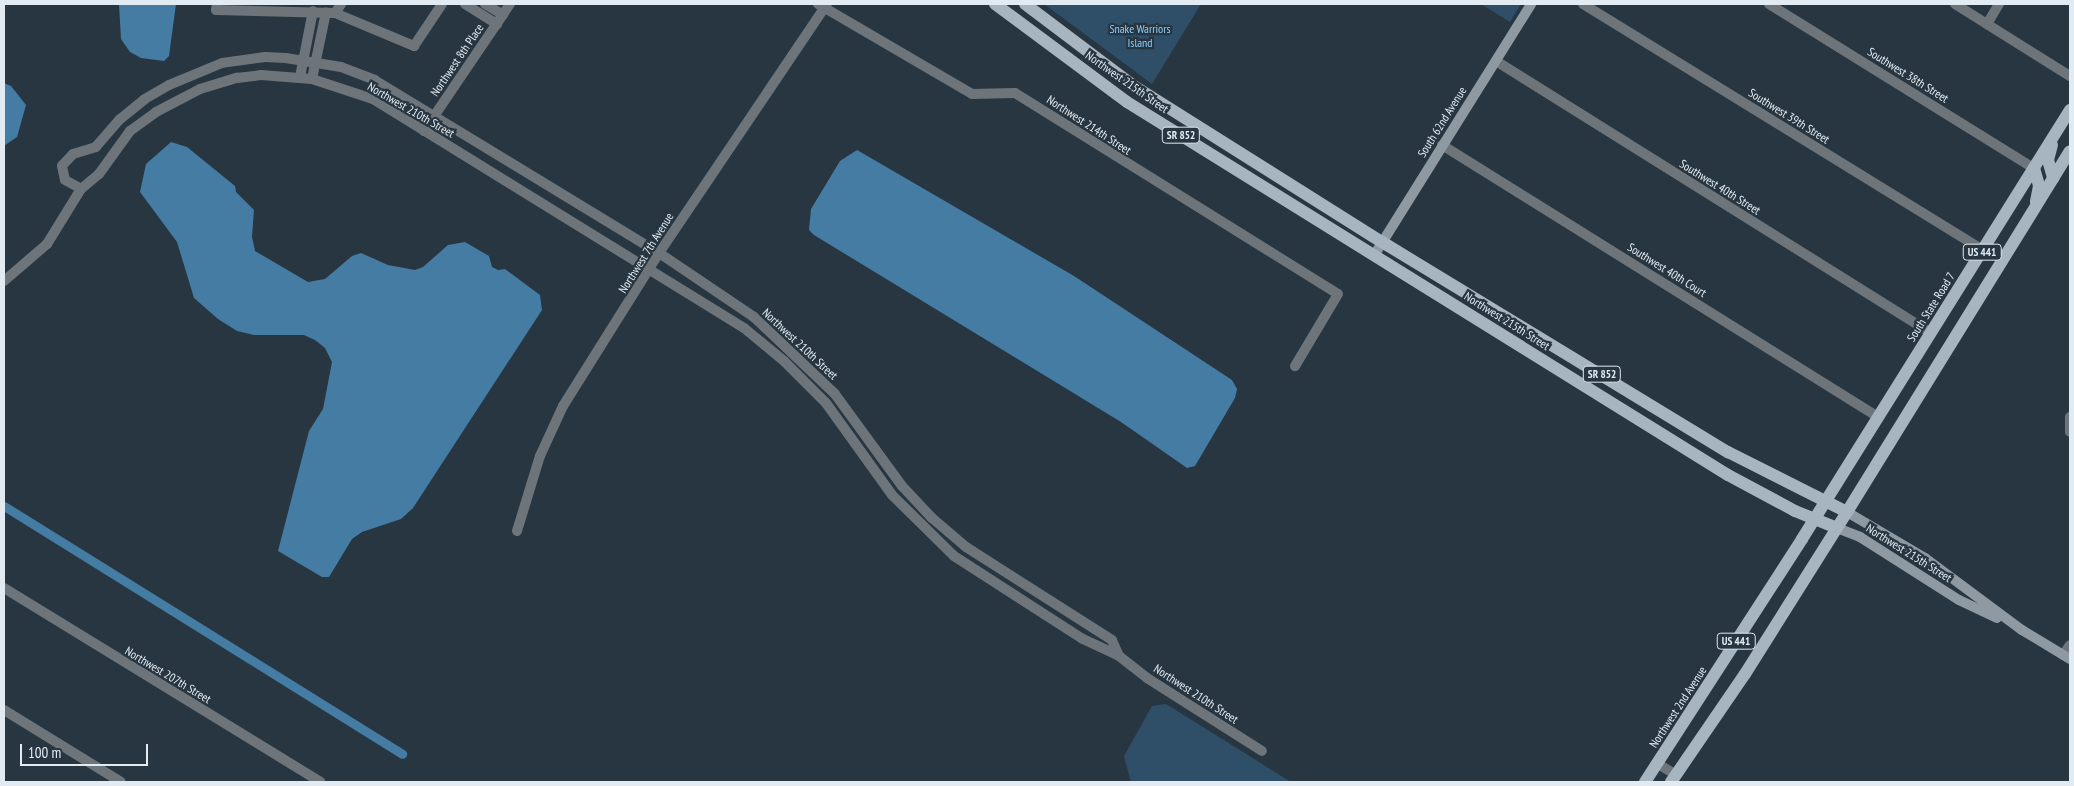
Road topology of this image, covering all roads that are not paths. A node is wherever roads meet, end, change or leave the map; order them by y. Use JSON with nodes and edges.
{"nodes":[{"id":1,"x":442,"y":4,"type":"edge"},
{"id":2,"x":465,"y":4,"type":"edge"},
{"id":3,"x":485,"y":4,"type":"edge"},
{"id":4,"x":510,"y":4,"type":"edge"},
{"id":5,"x":995,"y":4,"type":"edge"},
{"id":6,"x":1024,"y":4,"type":"edge"},
{"id":7,"x":1531,"y":4,"type":"edge"},
{"id":8,"x":1583,"y":4,"type":"edge"},
{"id":9,"x":1769,"y":4,"type":"edge"},
{"id":10,"x":1955,"y":4,"type":"edge"},
{"id":11,"x":1999,"y":4,"type":"edge"},
{"id":12,"x":217,"y":5,"type":"edge"},
{"id":13,"x":823,"y":5,"type":"edge"},
{"id":14,"x":243,"y":7,"type":"edge"},
{"id":15,"x":334,"y":9,"type":"edge"},
{"id":16,"x":313,"y":11,"type":"junction"},
{"id":17,"x":503,"y":15,"type":"junction"},
{"id":18,"x":497,"y":24,"type":"junction"},
{"id":19,"x":1986,"y":24,"type":"junction"},
{"id":20,"x":303,"y":60,"type":"junction"},
{"id":21,"x":315,"y":61,"type":"junction"},
{"id":22,"x":1496,"y":61,"type":"junction"},
{"id":23,"x":2070,"y":76,"type":"edge"},
{"id":24,"x":300,"y":77,"type":"junction"},
{"id":25,"x":312,"y":79,"type":"junction"},
{"id":26,"x":2070,"y":110,"type":"edge"},
{"id":27,"x":434,"y":117,"type":"junction"},
{"id":28,"x":424,"y":131,"type":"junction"},
{"id":29,"x":2054,"y":136,"type":"junction"},
{"id":30,"x":1442,"y":145,"type":"junction"},
{"id":31,"x":2070,"y":151,"type":"edge"},
{"id":32,"x":2034,"y":168,"type":"junction"},
{"id":33,"x":2053,"y":178,"type":"junction"},
{"id":34,"x":81,"y":189,"type":"junction"},
{"id":35,"x":2034,"y":209,"type":"junction"},
{"id":36,"x":1382,"y":242,"type":"junction"},
{"id":37,"x":1983,"y":250,"type":"junction"},
{"id":38,"x":659,"y":253,"type":"junction"},
{"id":39,"x":1374,"y":254,"type":"junction"},
{"id":40,"x":651,"y":270,"type":"junction"},
{"id":41,"x":4,"y":281,"type":"edge"},
{"id":42,"x":1930,"y":333,"type":"junction"},
{"id":43,"x":1295,"y":366,"type":"dead end"},
{"id":44,"x":1637,"y":396,"type":"junction"},
{"id":45,"x":1627,"y":412,"type":"junction"},
{"id":46,"x":1878,"y":417,"type":"junction"},
{"id":47,"x":2070,"y":418,"type":"edge"},
{"id":48,"x":2070,"y":432,"type":"edge"},
{"id":49,"x":1825,"y":502,"type":"junction"},
{"id":50,"x":1848,"y":512,"type":"junction"},
{"id":51,"x":1814,"y":519,"type":"junction"},
{"id":52,"x":1837,"y":528,"type":"junction"},
{"id":53,"x":517,"y":531,"type":"dead end"},
{"id":54,"x":4,"y":588,"type":"edge"},
{"id":55,"x":2022,"y":630,"type":"junction"},
{"id":56,"x":2070,"y":645,"type":"edge"},
{"id":57,"x":1119,"y":656,"type":"junction"},
{"id":58,"x":2067,"y":657,"type":"edge"},
{"id":59,"x":4,"y":710,"type":"edge"},
{"id":60,"x":1262,"y":751,"type":"dead end"},
{"id":61,"x":1658,"y":764,"type":"junction"},
{"id":62,"x":1673,"y":779,"type":"edge"},
{"id":63,"x":121,"y":782,"type":"edge"},
{"id":64,"x":320,"y":782,"type":"edge"},
{"id":65,"x":1645,"y":782,"type":"edge"}],
"edges":[{"from":1,"to":15,"type":"street"},
{"from":2,"to":18,"type":"street"},
{"from":3,"to":17,"type":"street"},
{"from":4,"to":17,"type":"street","name":"Northwest 8th Place"},
{"from":5,"to":39,"type":"main road","name":"Northwest 215th Street","number":"SR 852"},
{"from":6,"to":36,"type":"main road","name":"Northwest 215th Street","number":"SR 852"},
{"from":7,"to":22,"type":"street","name":"South 62nd Avenue"},
{"from":8,"to":37,"type":"street","name":"Southwest 39th Street"},
{"from":9,"to":32,"type":"street","name":"Southwest 38th Street"},
{"from":10,"to":19,"type":"street"},
{"from":11,"to":19,"type":"street"},
{"from":12,"to":14,"type":"street"},
{"from":13,"to":38,"type":"street","name":"Northwest 7th Avenue"},
{"from":13,"to":43,"type":"street","name":"Northwest 214th Street"},
{"from":14,"to":16,"type":"street"},
{"from":15,"to":16,"type":"street"},
{"from":15,"to":21,"type":"street"},
{"from":16,"to":20,"type":"street"},
{"from":17,"to":18,"type":"street","name":"Northwest 8th Place"},
{"from":18,"to":27,"type":"street","name":"Northwest 8th Place"},
{"from":19,"to":23,"type":"street"},
{"from":20,"to":21,"type":"street","name":"Northwest 210th Street"},
{"from":20,"to":24,"type":"street"},
{"from":20,"to":34,"type":"street","name":"Northwest 210th Street"},
{"from":21,"to":25,"type":"street"},
{"from":21,"to":27,"type":"street","name":"Northwest 210th Street"},
{"from":22,"to":30,"type":"street","name":"South 62nd Avenue"},
{"from":22,"to":42,"type":"street","name":"Southwest 40th Street"},
{"from":24,"to":25,"type":"street","name":"Northwest 210th Street"},
{"from":24,"to":34,"type":"street","name":"Northwest 210th Street"},
{"from":25,"to":28,"type":"street","name":"Northwest 210th Street"},
{"from":26,"to":29,"type":"main road","name":"South State Road 7","number":"US 441"},
{"from":27,"to":28,"type":"street","name":"Northwest 8th Place"},
{"from":27,"to":38,"type":"street","name":"Northwest 210th Street"},
{"from":28,"to":40,"type":"street","name":"Northwest 210th Street"},
{"from":29,"to":32,"type":"main road","name":"South State Road 7","number":"US 441"},
{"from":29,"to":33,"type":"main road"},
{"from":30,"to":36,"type":"street","name":"South 62nd Avenue"},
{"from":30,"to":46,"type":"street","name":"Southwest 40th Court"},
{"from":31,"to":33,"type":"main road","number":"US 441"},
{"from":32,"to":35,"type":"main road"},
{"from":32,"to":37,"type":"main road","name":"South State Road 7","number":"US 441"},
{"from":33,"to":35,"type":"main road","number":"US 441"},
{"from":34,"to":41,"type":"street"},
{"from":35,"to":50,"type":"main road","number":"US 441"},
{"from":36,"to":39,"type":"street","name":"South 62nd Avenue"},
{"from":36,"to":44,"type":"main road","name":"Northwest 215th Street","number":"SR 852"},
{"from":37,"to":42,"type":"main road","name":"South State Road 7","number":"US 441"},
{"from":38,"to":40,"type":"street","name":"Northwest 7th Avenue"},
{"from":38,"to":57,"type":"street","name":"Northwest 210th Street"},
{"from":39,"to":45,"type":"main road","name":"Northwest 215th Street","number":"SR 852"},
{"from":40,"to":53,"type":"street","name":"Northwest 7th Avenue"},
{"from":40,"to":57,"type":"street","name":"Northwest 210th Street"},
{"from":42,"to":46,"type":"main road","name":"South State Road 7","number":"US 441"},
{"from":44,"to":45,"type":"main road"},
{"from":44,"to":49,"type":"main road","name":"Northwest 215th Street","number":"SR 852"},
{"from":45,"to":51,"type":"main road","name":"Northwest 215th Street","number":"SR 852"},
{"from":46,"to":49,"type":"main road","name":"South State Road 7","number":"US 441"},
{"from":47,"to":48,"type":"street"},
{"from":49,"to":50,"type":"main road","name":"Northwest 215th Street","number":"SR 852"},
{"from":49,"to":51,"type":"main road","name":"South State Road 7","number":"US 441"},
{"from":50,"to":52,"type":"main road","number":"US 441"},
{"from":50,"to":55,"type":"street","name":"Northwest 215th Street"},
{"from":51,"to":52,"type":"main road","name":"Northwest 215th Street","number":"SR 852"},
{"from":51,"to":61,"type":"main road","name":"Northwest 2nd Avenue","number":"US 441"},
{"from":52,"to":55,"type":"street","name":"Northwest 215th Street"},
{"from":52,"to":62,"type":"main road","number":"US 441"},
{"from":54,"to":64,"type":"street","name":"Northwest 207th Street"},
{"from":55,"to":58,"type":"street","name":"Northwest 215th Street"},
{"from":56,"to":58,"type":"street"},
{"from":57,"to":60,"type":"street","name":"Northwest 210th Street"},
{"from":59,"to":63,"type":"street"},
{"from":61,"to":62,"type":"street"},
{"from":61,"to":65,"type":"main road","name":"Northwest 2nd Avenue","number":"US 441"}]}
